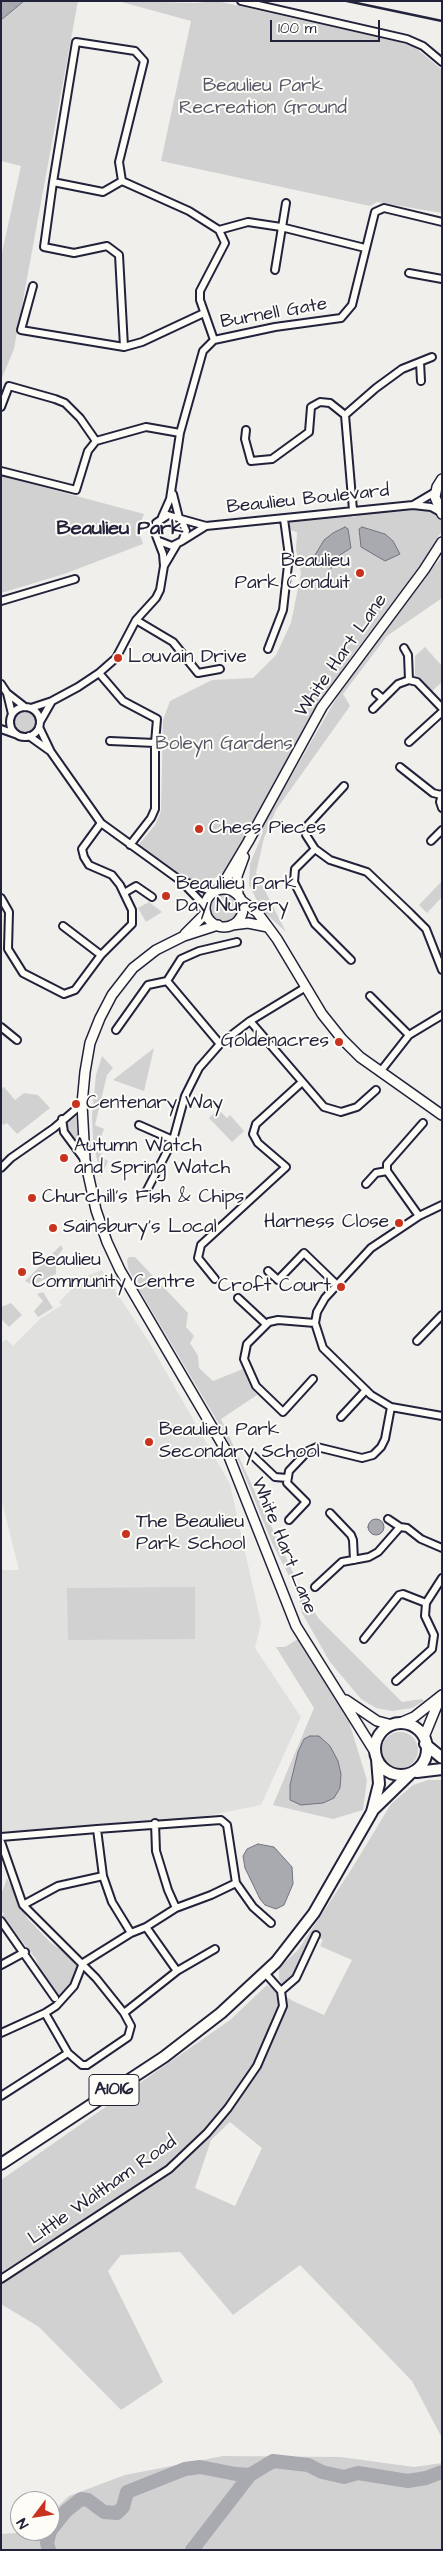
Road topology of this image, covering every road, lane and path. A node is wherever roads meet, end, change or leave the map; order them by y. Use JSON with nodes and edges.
{"nodes":[{"id":1,"x":241,"y":1,"type":"edge"},
{"id":2,"x":442,"y":62,"type":"edge"},
{"id":3,"x":122,"y":181,"type":"junction"},
{"id":4,"x":53,"y":182,"type":"junction"},
{"id":5,"x":286,"y":203,"type":"dead end"},
{"id":6,"x":442,"y":222,"type":"edge"},
{"id":7,"x":281,"y":227,"type":"junction"},
{"id":8,"x":219,"y":230,"type":"junction"},
{"id":9,"x":365,"y":248,"type":"junction"},
{"id":10,"x":275,"y":270,"type":"dead end"},
{"id":11,"x":409,"y":272,"type":"dead end"},
{"id":12,"x":442,"y":279,"type":"edge"},
{"id":13,"x":33,"y":286,"type":"dead end"},
{"id":14,"x":204,"y":313,"type":"junction"},
{"id":15,"x":214,"y":340,"type":"junction"},
{"id":16,"x":124,"y":347,"type":"junction"},
{"id":17,"x":432,"y":357,"type":"dead end"},
{"id":18,"x":420,"y":362,"type":"junction"},
{"id":19,"x":420,"y":381,"type":"dead end"},
{"id":20,"x":1,"y":407,"type":"edge"},
{"id":21,"x":345,"y":415,"type":"junction"},
{"id":22,"x":246,"y":430,"type":"dead end"},
{"id":23,"x":180,"y":433,"type":"junction"},
{"id":24,"x":96,"y":441,"type":"junction"},
{"id":25,"x":1,"y":471,"type":"edge"},
{"id":26,"x":442,"y":473,"type":"edge"},
{"id":27,"x":438,"y":485,"type":"edge"},
{"id":28,"x":172,"y":486,"type":"junction"},
{"id":29,"x":413,"y":505,"type":"junction"},
{"id":30,"x":353,"y":510,"type":"junction"},
{"id":31,"x":441,"y":513,"type":"edge"},
{"id":32,"x":162,"y":517,"type":"junction"},
{"id":33,"x":180,"y":518,"type":"junction"},
{"id":34,"x":284,"y":519,"type":"junction"},
{"id":35,"x":206,"y":526,"type":"junction"},
{"id":36,"x":159,"y":541,"type":"junction"},
{"id":37,"x":442,"y":542,"type":"edge"},
{"id":38,"x":180,"y":543,"type":"junction"},
{"id":39,"x":442,"y":551,"type":"edge"},
{"id":40,"x":164,"y":566,"type":"junction"},
{"id":41,"x":424,"y":570,"type":"junction"},
{"id":42,"x":75,"y":579,"type":"dead end"},
{"id":43,"x":1,"y":600,"type":"edge"},
{"id":44,"x":136,"y":620,"type":"junction"},
{"id":45,"x":404,"y":648,"type":"dead end"},
{"id":46,"x":268,"y":649,"type":"dead end"},
{"id":47,"x":220,"y":669,"type":"dead end"},
{"id":48,"x":100,"y":673,"type":"junction"},
{"id":49,"x":409,"y":680,"type":"junction"},
{"id":50,"x":1,"y":684,"type":"edge"},
{"id":51,"x":7,"y":693,"type":"junction"},
{"id":52,"x":376,"y":693,"type":"dead end"},
{"id":53,"x":383,"y":699,"type":"junction"},
{"id":54,"x":52,"y":702,"type":"junction"},
{"id":55,"x":28,"y":707,"type":"junction"},
{"id":56,"x":442,"y":708,"type":"edge"},
{"id":57,"x":373,"y":709,"type":"dead end"},
{"id":58,"x":442,"y":712,"type":"edge"},
{"id":59,"x":11,"y":716,"type":"junction"},
{"id":60,"x":39,"y":725,"type":"junction"},
{"id":61,"x":1,"y":728,"type":"edge"},
{"id":62,"x":19,"y":735,"type":"junction"},
{"id":63,"x":29,"y":736,"type":"junction"},
{"id":64,"x":110,"y":741,"type":"dead end"},
{"id":65,"x":409,"y":742,"type":"dead end"},
{"id":66,"x":155,"y":743,"type":"junction"},
{"id":67,"x":51,"y":752,"type":"junction"},
{"id":68,"x":400,"y":767,"type":"dead end"},
{"id":69,"x":344,"y":786,"type":"dead end"},
{"id":70,"x":441,"y":794,"type":"edge"},
{"id":71,"x":442,"y":808,"type":"edge"},
{"id":72,"x":100,"y":824,"type":"junction"},
{"id":73,"x":442,"y":830,"type":"edge"},
{"id":74,"x":431,"y":841,"type":"dead end"},
{"id":75,"x":248,"y":842,"type":"junction"},
{"id":76,"x":130,"y":845,"type":"junction"},
{"id":77,"x":315,"y":849,"type":"junction"},
{"id":78,"x":181,"y":881,"type":"junction"},
{"id":79,"x":217,"y":890,"type":"junction"},
{"id":80,"x":124,"y":893,"type":"junction"},
{"id":81,"x":152,"y":897,"type":"dead end"},
{"id":82,"x":1,"y":898,"type":"edge"},
{"id":83,"x":240,"y":898,"type":"junction"},
{"id":84,"x":205,"y":909,"type":"junction"},
{"id":85,"x":232,"y":925,"type":"junction"},
{"id":86,"x":63,"y":926,"type":"dead end"},
{"id":87,"x":218,"y":926,"type":"junction"},
{"id":88,"x":268,"y":927,"type":"junction"},
{"id":89,"x":184,"y":936,"type":"junction"},
{"id":90,"x":237,"y":942,"type":"dead end"},
{"id":91,"x":5,"y":950,"type":"edge"},
{"id":92,"x":101,"y":955,"type":"junction"},
{"id":93,"x":351,"y":960,"type":"dead end"},
{"id":94,"x":442,"y":970,"type":"edge"},
{"id":95,"x":167,"y":980,"type":"junction"},
{"id":96,"x":306,"y":988,"type":"junction"},
{"id":97,"x":370,"y":996,"type":"dead end"},
{"id":98,"x":442,"y":1015,"type":"edge"},
{"id":99,"x":250,"y":1021,"type":"junction"},
{"id":100,"x":1,"y":1027,"type":"edge"},
{"id":101,"x":116,"y":1030,"type":"dead end"},
{"id":102,"x":409,"y":1035,"type":"junction"},
{"id":103,"x":17,"y":1040,"type":"dead end"},
{"id":104,"x":220,"y":1044,"type":"junction"},
{"id":105,"x":380,"y":1072,"type":"junction"},
{"id":106,"x":301,"y":1083,"type":"junction"},
{"id":107,"x":376,"y":1090,"type":"dead end"},
{"id":108,"x":82,"y":1104,"type":"junction"},
{"id":109,"x":442,"y":1115,"type":"edge"},
{"id":110,"x":62,"y":1120,"type":"junction"},
{"id":111,"x":423,"y":1123,"type":"dead end"},
{"id":112,"x":139,"y":1125,"type":"dead end"},
{"id":113,"x":173,"y":1140,"type":"junction"},
{"id":114,"x":85,"y":1160,"type":"junction"},
{"id":115,"x":1,"y":1168,"type":"edge"},
{"id":116,"x":387,"y":1170,"type":"junction"},
{"id":117,"x":366,"y":1184,"type":"dead end"},
{"id":118,"x":146,"y":1192,"type":"dead end"},
{"id":119,"x":442,"y":1205,"type":"edge"},
{"id":120,"x":419,"y":1216,"type":"junction"},
{"id":121,"x":268,"y":1271,"type":"dead end"},
{"id":122,"x":215,"y":1279,"type":"dead end"},
{"id":123,"x":336,"y":1284,"type":"junction"},
{"id":124,"x":238,"y":1298,"type":"dead end"},
{"id":125,"x":442,"y":1314,"type":"edge"},
{"id":126,"x":316,"y":1323,"type":"junction"},
{"id":127,"x":266,"y":1324,"type":"junction"},
{"id":128,"x":418,"y":1341,"type":"dead end"},
{"id":129,"x":313,"y":1379,"type":"dead end"},
{"id":130,"x":366,"y":1390,"type":"junction"},
{"id":131,"x":391,"y":1407,"type":"junction"},
{"id":132,"x":442,"y":1416,"type":"edge"},
{"id":133,"x":341,"y":1417,"type":"dead end"},
{"id":134,"x":253,"y":1456,"type":"dead end"},
{"id":135,"x":287,"y":1478,"type":"junction"},
{"id":136,"x":330,"y":1513,"type":"dead end"},
{"id":137,"x":388,"y":1519,"type":"dead end"},
{"id":138,"x":289,"y":1520,"type":"dead end"},
{"id":139,"x":400,"y":1527,"type":"junction"},
{"id":140,"x":442,"y":1548,"type":"edge"},
{"id":141,"x":354,"y":1560,"type":"junction"},
{"id":142,"x":442,"y":1578,"type":"edge"},
{"id":143,"x":315,"y":1587,"type":"dead end"},
{"id":144,"x":426,"y":1603,"type":"junction"},
{"id":145,"x":364,"y":1639,"type":"dead end"},
{"id":146,"x":396,"y":1681,"type":"dead end"},
{"id":147,"x":442,"y":1695,"type":"edge"},
{"id":148,"x":344,"y":1698,"type":"junction"},
{"id":149,"x":396,"y":1724,"type":"junction"},
{"id":150,"x":425,"y":1740,"type":"junction"},
{"id":151,"x":376,"y":1755,"type":"junction"},
{"id":152,"x":442,"y":1758,"type":"edge"},
{"id":153,"x":442,"y":1770,"type":"edge"},
{"id":154,"x":413,"y":1773,"type":"junction"},
{"id":155,"x":372,"y":1812,"type":"junction"},
{"id":156,"x":155,"y":1823,"type":"junction"},
{"id":157,"x":98,"y":1829,"type":"junction"},
{"id":158,"x":1,"y":1837,"type":"edge"},
{"id":159,"x":1,"y":1842,"type":"edge"},
{"id":160,"x":103,"y":1876,"type":"junction"},
{"id":161,"x":236,"y":1882,"type":"junction"},
{"id":162,"x":22,"y":1904,"type":"junction"},
{"id":163,"x":176,"y":1908,"type":"junction"},
{"id":164,"x":1,"y":1921,"type":"edge"},
{"id":165,"x":271,"y":1923,"type":"dead end"},
{"id":166,"x":146,"y":1927,"type":"junction"},
{"id":167,"x":131,"y":1933,"type":"junction"},
{"id":168,"x":316,"y":1935,"type":"dead end"},
{"id":169,"x":215,"y":1949,"type":"dead end"},
{"id":170,"x":25,"y":1952,"type":"junction"},
{"id":171,"x":83,"y":1963,"type":"junction"},
{"id":172,"x":1,"y":1965,"type":"edge"},
{"id":173,"x":177,"y":1971,"type":"junction"},
{"id":174,"x":265,"y":1973,"type":"junction"},
{"id":175,"x":281,"y":1991,"type":"junction"},
{"id":176,"x":55,"y":1998,"type":"dead end"},
{"id":177,"x":124,"y":2013,"type":"junction"},
{"id":178,"x":45,"y":2014,"type":"junction"},
{"id":179,"x":1,"y":2033,"type":"edge"},
{"id":180,"x":68,"y":2052,"type":"junction"},
{"id":181,"x":1,"y":2096,"type":"edge"},
{"id":182,"x":1,"y":2164,"type":"edge"},
{"id":183,"x":1,"y":2278,"type":"edge"}],
"edges":[{"from":1,"to":2,"type":"street"},
{"from":3,"to":4,"type":"street"},
{"from":3,"to":4,"type":"street"},
{"from":3,"to":8,"type":"street"},
{"from":4,"to":16,"type":"street"},
{"from":5,"to":7,"type":"street"},
{"from":6,"to":9,"type":"street","name":"Burnell Gate"},
{"from":7,"to":8,"type":"street"},
{"from":7,"to":9,"type":"street"},
{"from":7,"to":10,"type":"street"},
{"from":8,"to":14,"type":"street"},
{"from":9,"to":15,"type":"street","name":"Burnell Gate"},
{"from":11,"to":12,"type":"street"},
{"from":13,"to":16,"type":"street"},
{"from":14,"to":15,"type":"street"},
{"from":14,"to":16,"type":"street"},
{"from":15,"to":23,"type":"street","name":"Burnell Gate"},
{"from":17,"to":18,"type":"street"},
{"from":18,"to":19,"type":"street"},
{"from":18,"to":21,"type":"street"},
{"from":20,"to":24,"type":"street"},
{"from":21,"to":22,"type":"street"},
{"from":21,"to":30,"type":"street"},
{"from":23,"to":24,"type":"street"},
{"from":23,"to":28,"type":"street","name":"Burnell Gate"},
{"from":24,"to":25,"type":"street"},
{"from":26,"to":27,"type":"street"},
{"from":27,"to":29,"type":"street","name":"Beaulieu Boulevard"},
{"from":27,"to":31,"type":"street"},
{"from":28,"to":32,"type":"street","name":"Burnell Gate"},
{"from":28,"to":33,"type":"street","name":"Burnell Gate"},
{"from":29,"to":30,"type":"street","name":"Beaulieu Boulevard"},
{"from":29,"to":31,"type":"street","name":"Beaulieu Boulevard"},
{"from":30,"to":34,"type":"street","name":"Beaulieu Boulevard"},
{"from":32,"to":33,"type":"street"},
{"from":32,"to":36,"type":"street"},
{"from":33,"to":35,"type":"street","name":"Beaulieu Boulevard"},
{"from":33,"to":38,"type":"street"},
{"from":34,"to":35,"type":"street","name":"Beaulieu Boulevard"},
{"from":34,"to":46,"type":"street"},
{"from":35,"to":38,"type":"street","name":"Beaulieu Boulevard"},
{"from":36,"to":38,"type":"street"},
{"from":36,"to":40,"type":"street"},
{"from":37,"to":41,"type":"street","name":"White Hart Lane"},
{"from":38,"to":40,"type":"street"},
{"from":39,"to":41,"type":"street","name":"White Hart Lane"},
{"from":40,"to":44,"type":"street"},
{"from":41,"to":75,"type":"street","name":"White Hart Lane"},
{"from":42,"to":43,"type":"street"},
{"from":44,"to":47,"type":"street"},
{"from":44,"to":48,"type":"street"},
{"from":45,"to":49,"type":"street"},
{"from":48,"to":54,"type":"street"},
{"from":48,"to":66,"type":"street"},
{"from":49,"to":53,"type":"street"},
{"from":49,"to":56,"type":"street"},
{"from":50,"to":51,"type":"street"},
{"from":51,"to":55,"type":"street"},
{"from":51,"to":59,"type":"street"},
{"from":52,"to":53,"type":"street"},
{"from":53,"to":57,"type":"street"},
{"from":54,"to":55,"type":"street"},
{"from":54,"to":60,"type":"street"},
{"from":55,"to":59,"type":"street"},
{"from":55,"to":60,"type":"street"},
{"from":58,"to":65,"type":"street"},
{"from":59,"to":61,"type":"street"},
{"from":59,"to":62,"type":"street"},
{"from":60,"to":63,"type":"street"},
{"from":60,"to":67,"type":"street"},
{"from":61,"to":62,"type":"street"},
{"from":62,"to":63,"type":"street"},
{"from":63,"to":67,"type":"street"},
{"from":64,"to":66,"type":"street"},
{"from":66,"to":76,"type":"street"},
{"from":67,"to":72,"type":"street"},
{"from":68,"to":70,"type":"street"},
{"from":69,"to":77,"type":"street"},
{"from":70,"to":71,"type":"street"},
{"from":72,"to":76,"type":"street"},
{"from":72,"to":80,"type":"street"},
{"from":73,"to":74,"type":"street"},
{"from":75,"to":79,"type":"street","name":"White Hart Lane"},
{"from":75,"to":83,"type":"street","name":"White Hart Lane"},
{"from":76,"to":78,"type":"street"},
{"from":77,"to":93,"type":"street"},
{"from":77,"to":94,"type":"street"},
{"from":78,"to":79,"type":"street"},
{"from":78,"to":84,"type":"street"},
{"from":79,"to":83,"type":"street"},
{"from":79,"to":84,"type":"street"},
{"from":80,"to":81,"type":"street"},
{"from":80,"to":92,"type":"street"},
{"from":82,"to":91,"type":"street"},
{"from":83,"to":85,"type":"street"},
{"from":83,"to":88,"type":"street"},
{"from":84,"to":87,"type":"street"},
{"from":84,"to":89,"type":"street","name":"White Hart Lane"},
{"from":85,"to":87,"type":"street"},
{"from":85,"to":88,"type":"street"},
{"from":86,"to":92,"type":"street"},
{"from":87,"to":89,"type":"street","name":"White Hart Lane"},
{"from":88,"to":96,"type":"street"},
{"from":89,"to":108,"type":"street","name":"White Hart Lane"},
{"from":90,"to":95,"type":"street"},
{"from":91,"to":92,"type":"street"},
{"from":95,"to":101,"type":"street"},
{"from":95,"to":104,"type":"street"},
{"from":96,"to":99,"type":"street"},
{"from":96,"to":105,"type":"street"},
{"from":97,"to":102,"type":"street"},
{"from":98,"to":102,"type":"street"},
{"from":99,"to":104,"type":"street"},
{"from":99,"to":106,"type":"street"},
{"from":100,"to":103,"type":"street"},
{"from":102,"to":105,"type":"street"},
{"from":104,"to":113,"type":"street"},
{"from":105,"to":109,"type":"street"},
{"from":106,"to":107,"type":"street"},
{"from":106,"to":122,"type":"street"},
{"from":108,"to":110,"type":"street"},
{"from":108,"to":114,"type":"street","name":"White Hart Lane"},
{"from":110,"to":114,"type":"street","name":"White Hart Lane"},
{"from":110,"to":115,"type":"street"},
{"from":111,"to":116,"type":"street"},
{"from":112,"to":113,"type":"street"},
{"from":113,"to":118,"type":"street"},
{"from":114,"to":148,"type":"street","name":"White Hart Lane"},
{"from":116,"to":117,"type":"street"},
{"from":116,"to":120,"type":"street"},
{"from":119,"to":120,"type":"street"},
{"from":120,"to":123,"type":"street"},
{"from":121,"to":123,"type":"street"},
{"from":123,"to":126,"type":"street"},
{"from":124,"to":127,"type":"street"},
{"from":125,"to":128,"type":"street"},
{"from":126,"to":127,"type":"street"},
{"from":126,"to":130,"type":"street"},
{"from":127,"to":129,"type":"street"},
{"from":130,"to":131,"type":"street"},
{"from":130,"to":133,"type":"street"},
{"from":131,"to":132,"type":"street"},
{"from":131,"to":135,"type":"street"},
{"from":134,"to":135,"type":"street"},
{"from":135,"to":138,"type":"street"},
{"from":136,"to":141,"type":"street"},
{"from":137,"to":139,"type":"street"},
{"from":139,"to":140,"type":"street"},
{"from":139,"to":141,"type":"street"},
{"from":141,"to":143,"type":"street"},
{"from":142,"to":144,"type":"street"},
{"from":144,"to":145,"type":"street"},
{"from":144,"to":146,"type":"street"},
{"from":147,"to":149,"type":"street"},
{"from":147,"to":150,"type":"street"},
{"from":148,"to":149,"type":"street","name":"White Hart Lane"},
{"from":148,"to":151,"type":"street","name":"White Hart Lane"},
{"from":149,"to":150,"type":"main road"},
{"from":149,"to":151,"type":"main road"},
{"from":150,"to":152,"type":"main road"},
{"from":150,"to":154,"type":"main road","number":"A1016"},
{"from":151,"to":154,"type":"main road"},
{"from":151,"to":155,"type":"main road","number":"A1016"},
{"from":153,"to":154,"type":"main road"},
{"from":154,"to":155,"type":"main road","number":"A1016"},
{"from":155,"to":174,"type":"main road","number":"A1016"},
{"from":156,"to":157,"type":"street"},
{"from":156,"to":161,"type":"street"},
{"from":156,"to":163,"type":"street"},
{"from":157,"to":158,"type":"street"},
{"from":157,"to":160,"type":"street"},
{"from":159,"to":162,"type":"street"},
{"from":160,"to":162,"type":"street"},
{"from":160,"to":167,"type":"street"},
{"from":161,"to":163,"type":"street"},
{"from":161,"to":165,"type":"street"},
{"from":162,"to":171,"type":"street"},
{"from":163,"to":166,"type":"street"},
{"from":164,"to":170,"type":"street"},
{"from":166,"to":167,"type":"street"},
{"from":166,"to":173,"type":"street"},
{"from":167,"to":171,"type":"street"},
{"from":168,"to":175,"type":"street"},
{"from":169,"to":173,"type":"street"},
{"from":170,"to":172,"type":"street"},
{"from":170,"to":176,"type":"street"},
{"from":171,"to":177,"type":"street"},
{"from":171,"to":178,"type":"street"},
{"from":173,"to":177,"type":"street"},
{"from":174,"to":175,"type":"street"},
{"from":174,"to":182,"type":"main road","number":"A1016"},
{"from":175,"to":183,"type":"street","name":"Little Waltham Road"},
{"from":177,"to":180,"type":"street"},
{"from":178,"to":179,"type":"street"},
{"from":178,"to":180,"type":"street"},
{"from":180,"to":181,"type":"street"}]}
